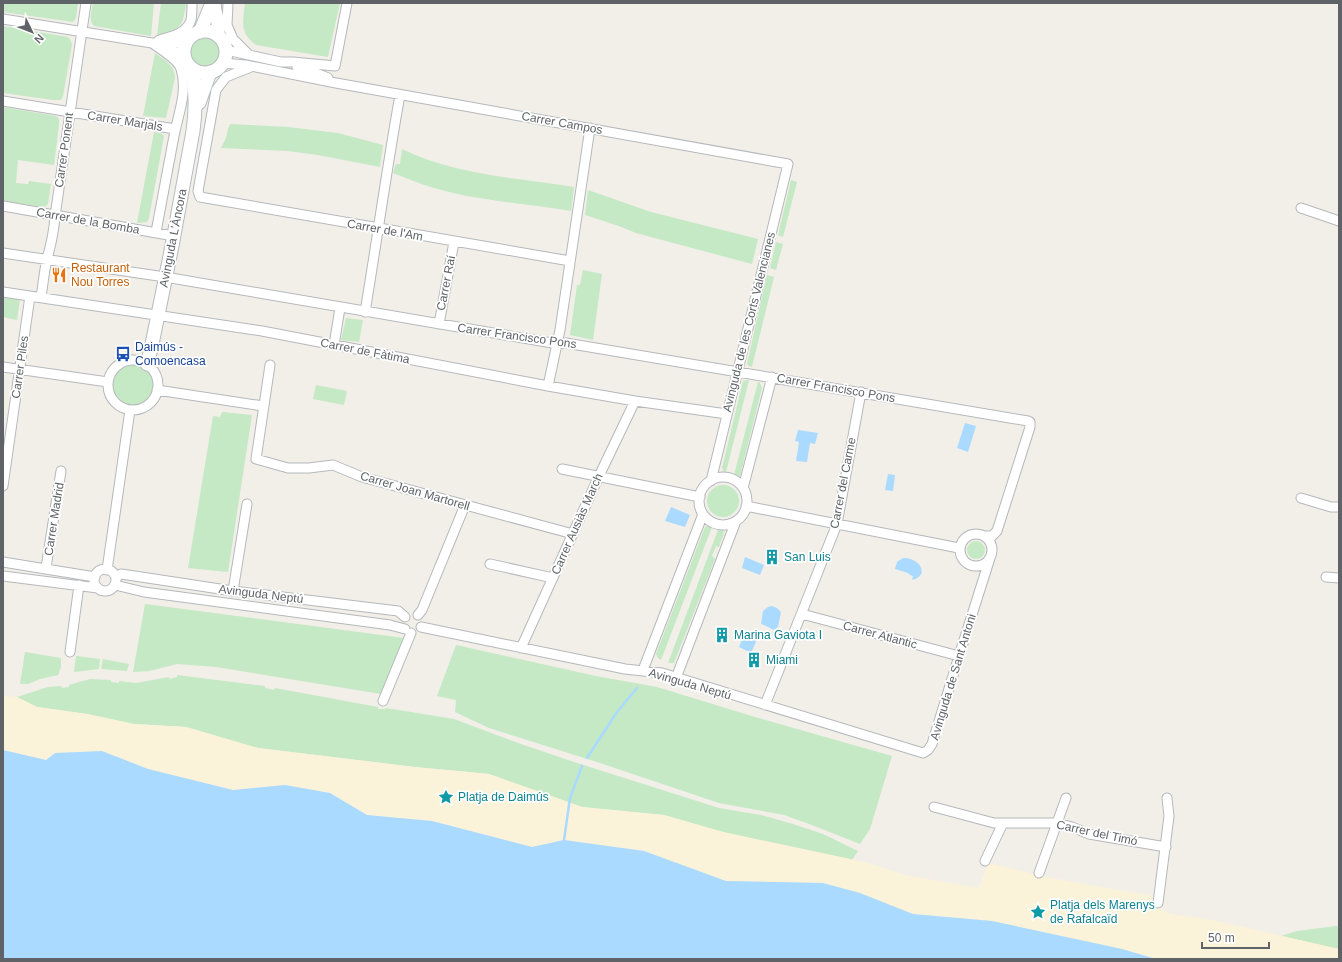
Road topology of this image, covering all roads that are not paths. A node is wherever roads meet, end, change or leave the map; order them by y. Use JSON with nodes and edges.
{"nodes":[{"id":1,"x":86,"y":3,"type":"edge"},
{"id":2,"x":192,"y":3,"type":"edge"},
{"id":3,"x":213,"y":3,"type":"edge"},
{"id":4,"x":228,"y":3,"type":"edge"},
{"id":5,"x":348,"y":3,"type":"edge"},
{"id":6,"x":3,"y":19,"type":"edge"},
{"id":7,"x":81,"y":32,"type":"junction"},
{"id":8,"x":195,"y":34,"type":"junction"},
{"id":9,"x":218,"y":36,"type":"junction"},
{"id":10,"x":152,"y":43,"type":"junction"},
{"id":11,"x":226,"y":50,"type":"junction"},
{"id":12,"x":249,"y":55,"type":"junction"},
{"id":13,"x":281,"y":62,"type":"junction"},
{"id":14,"x":189,"y":63,"type":"junction"},
{"id":15,"x":222,"y":63,"type":"junction"},
{"id":16,"x":252,"y":66,"type":"junction"},
{"id":17,"x":210,"y":72,"type":"junction"},
{"id":18,"x":336,"y":83,"type":"junction"},
{"id":19,"x":400,"y":95,"type":"junction"},
{"id":20,"x":3,"y":101,"type":"edge"},
{"id":21,"x":70,"y":112,"type":"junction"},
{"id":22,"x":195,"y":112,"type":"junction"},
{"id":23,"x":590,"y":128,"type":"junction"},
{"id":24,"x":175,"y":129,"type":"junction"},
{"id":25,"x":788,"y":164,"type":"joint"},
{"id":26,"x":3,"y":206,"type":"edge"},
{"id":27,"x":1302,"y":208,"type":"dead end"},
{"id":28,"x":54,"y":216,"type":"junction"},
{"id":29,"x":1339,"y":221,"type":"edge"},
{"id":30,"x":379,"y":229,"type":"junction"},
{"id":31,"x":156,"y":232,"type":"junction"},
{"id":32,"x":174,"y":236,"type":"junction"},
{"id":33,"x":454,"y":242,"type":"junction"},
{"id":34,"x":3,"y":253,"type":"edge"},
{"id":35,"x":47,"y":260,"type":"junction"},
{"id":36,"x":570,"y":261,"type":"junction"},
{"id":37,"x":165,"y":277,"type":"junction"},
{"id":38,"x":3,"y":292,"type":"edge"},
{"id":39,"x":30,"y":296,"type":"junction"},
{"id":40,"x":42,"y":297,"type":"junction"},
{"id":41,"x":340,"y":308,"type":"junction"},
{"id":42,"x":365,"y":312,"type":"junction"},
{"id":43,"x":158,"y":316,"type":"junction"},
{"id":44,"x":438,"y":324,"type":"junction"},
{"id":45,"x":558,"y":344,"type":"junction"},
{"id":46,"x":334,"y":345,"type":"junction"},
{"id":47,"x":147,"y":364,"type":"junction"},
{"id":48,"x":270,"y":365,"type":"dead end"},
{"id":49,"x":3,"y":367,"type":"edge"},
{"id":50,"x":20,"y":370,"type":"junction"},
{"id":51,"x":738,"y":372,"type":"junction"},
{"id":52,"x":772,"y":377,"type":"junction"},
{"id":53,"x":108,"y":382,"type":"junction"},
{"id":54,"x":548,"y":386,"type":"junction"},
{"id":55,"x":158,"y":390,"type":"junction"},
{"id":56,"x":860,"y":392,"type":"junction"},
{"id":57,"x":635,"y":401,"type":"junction"},
{"id":58,"x":263,"y":406,"type":"junction"},
{"id":59,"x":130,"y":410,"type":"junction"},
{"id":60,"x":727,"y":414,"type":"junction"},
{"id":61,"x":562,"y":469,"type":"dead end"},
{"id":62,"x":61,"y":471,"type":"dead end"},
{"id":63,"x":599,"y":476,"type":"junction"},
{"id":64,"x":711,"y":481,"type":"junction"},
{"id":65,"x":3,"y":486,"type":"edge"},
{"id":66,"x":743,"y":488,"type":"junction"},
{"id":67,"x":700,"y":497,"type":"junction"},
{"id":68,"x":1301,"y":498,"type":"dead end"},
{"id":69,"x":247,"y":504,"type":"dead end"},
{"id":70,"x":465,"y":505,"type":"junction"},
{"id":71,"x":746,"y":506,"type":"junction"},
{"id":72,"x":1339,"y":506,"type":"edge"},
{"id":73,"x":703,"y":514,"type":"junction"},
{"id":74,"x":736,"y":521,"type":"junction"},
{"id":75,"x":837,"y":524,"type":"junction"},
{"id":76,"x":573,"y":534,"type":"junction"},
{"id":77,"x":984,"y":536,"type":"junction"},
{"id":78,"x":960,"y":548,"type":"junction"},
{"id":79,"x":990,"y":558,"type":"junction"},
{"id":80,"x":3,"y":562,"type":"edge"},
{"id":81,"x":490,"y":564,"type":"dead end"},
{"id":82,"x":978,"y":567,"type":"junction"},
{"id":83,"x":46,"y":568,"type":"junction"},
{"id":84,"x":107,"y":570,"type":"junction"},
{"id":85,"x":3,"y":576,"type":"edge"},
{"id":86,"x":95,"y":577,"type":"junction"},
{"id":87,"x":1326,"y":577,"type":"dead end"},
{"id":88,"x":553,"y":578,"type":"junction"},
{"id":89,"x":1339,"y":578,"type":"edge"},
{"id":90,"x":115,"y":581,"type":"junction"},
{"id":91,"x":982,"y":583,"type":"junction"},
{"id":92,"x":79,"y":586,"type":"junction"},
{"id":93,"x":98,"y":588,"type":"junction"},
{"id":94,"x":233,"y":591,"type":"junction"},
{"id":95,"x":802,"y":614,"type":"junction"},
{"id":96,"x":418,"y":615,"type":"junction"},
{"id":97,"x":405,"y":616,"type":"junction"},
{"id":98,"x":421,"y":627,"type":"junction"},
{"id":99,"x":408,"y":631,"type":"junction"},
{"id":100,"x":521,"y":648,"type":"junction"},
{"id":101,"x":70,"y":652,"type":"dead end"},
{"id":102,"x":959,"y":656,"type":"junction"},
{"id":103,"x":643,"y":670,"type":"junction"},
{"id":104,"x":676,"y":678,"type":"junction"},
{"id":105,"x":383,"y":701,"type":"dead end"},
{"id":106,"x":765,"y":705,"type":"junction"},
{"id":107,"x":909,"y":748,"type":"joint"},
{"id":108,"x":1066,"y":798,"type":"dead end"},
{"id":109,"x":1167,"y":798,"type":"dead end"},
{"id":110,"x":934,"y":807,"type":"dead end"},
{"id":111,"x":1057,"y":823,"type":"junction"},
{"id":112,"x":1003,"y":824,"type":"junction"},
{"id":113,"x":1166,"y":847,"type":"junction"},
{"id":114,"x":985,"y":861,"type":"dead end"},
{"id":115,"x":1038,"y":873,"type":"dead end"},
{"id":116,"x":1158,"y":904,"type":"dead end"}],
"edges":[{"from":1,"to":7,"type":"street","name":"Carrer Ponent"},
{"from":2,"to":10,"type":"street"},
{"from":3,"to":8,"type":"street"},
{"from":3,"to":9,"type":"street"},
{"from":4,"to":12,"type":"street"},
{"from":5,"to":13,"type":"street"},
{"from":6,"to":7,"type":"street"},
{"from":7,"to":10,"type":"street"},
{"from":7,"to":21,"type":"street","name":"Carrer Ponent"},
{"from":8,"to":9,"type":"street"},
{"from":8,"to":10,"type":"street"},
{"from":8,"to":14,"type":"street"},
{"from":9,"to":11,"type":"street"},
{"from":10,"to":14,"type":"street"},
{"from":10,"to":24,"type":"street"},
{"from":11,"to":12,"type":"street"},
{"from":11,"to":15,"type":"street"},
{"from":12,"to":13,"type":"street"},
{"from":13,"to":18,"type":"street"},
{"from":14,"to":17,"type":"street"},
{"from":14,"to":22,"type":"street","name":"Avinguda L'Àncora"},
{"from":15,"to":16,"type":"street","name":"Carrer Campos"},
{"from":15,"to":17,"type":"street"},
{"from":16,"to":18,"type":"street","name":"Carrer Campos"},
{"from":16,"to":30,"type":"street","name":"Carrer de l'Am"},
{"from":17,"to":22,"type":"street","name":"Avinguda L'Àncora"},
{"from":18,"to":19,"type":"street","name":"Carrer Campos"},
{"from":19,"to":23,"type":"street","name":"Carrer Campos"},
{"from":19,"to":30,"type":"street"},
{"from":20,"to":21,"type":"street","name":"Carrer Marjals"},
{"from":21,"to":24,"type":"street","name":"Carrer Marjals"},
{"from":21,"to":28,"type":"street","name":"Carrer Ponent"},
{"from":22,"to":32,"type":"street","name":"Avinguda L'Àncora"},
{"from":23,"to":25,"type":"street","name":"Carrer Campos"},
{"from":23,"to":36,"type":"street"},
{"from":24,"to":31,"type":"street"},
{"from":25,"to":51,"type":"street","name":"Avinguda de les Corts Valencianes"},
{"from":26,"to":28,"type":"street","name":"Carrer de la Bomba"},
{"from":27,"to":29,"type":"street"},
{"from":28,"to":31,"type":"street","name":"Carrer de la Bomba"},
{"from":28,"to":35,"type":"street","name":"Carrer Ponent"},
{"from":30,"to":33,"type":"street","name":"Carrer de l'Am"},
{"from":30,"to":42,"type":"street"},
{"from":31,"to":32,"type":"street","name":"Carrer de la Bomba"},
{"from":32,"to":37,"type":"street","name":"Avinguda L'Àncora"},
{"from":33,"to":36,"type":"street","name":"Carrer de l'Am"},
{"from":33,"to":44,"type":"street","name":"Carrer Raí"},
{"from":34,"to":35,"type":"street","name":"Carrer Francisco Pons"},
{"from":35,"to":37,"type":"street","name":"Carrer Francisco Pons"},
{"from":35,"to":40,"type":"street","name":"Carrer Ponent"},
{"from":36,"to":45,"type":"street"},
{"from":37,"to":41,"type":"street","name":"Carrer Francisco Pons"},
{"from":37,"to":43,"type":"street","name":"Avinguda L'Àncora"},
{"from":38,"to":39,"type":"street","name":"Carrer de Fàtima"},
{"from":39,"to":40,"type":"street","name":"Carrer de Fàtima"},
{"from":39,"to":50,"type":"street","name":"Carrer Piles"},
{"from":40,"to":43,"type":"street","name":"Carrer de Fàtima"},
{"from":41,"to":42,"type":"street","name":"Carrer Francisco Pons"},
{"from":41,"to":46,"type":"street"},
{"from":42,"to":44,"type":"street","name":"Carrer Francisco Pons"},
{"from":43,"to":46,"type":"street","name":"Carrer de Fàtima"},
{"from":43,"to":47,"type":"street","name":"Avinguda L'Àncora"},
{"from":44,"to":45,"type":"street","name":"Carrer Francisco Pons"},
{"from":45,"to":51,"type":"street","name":"Carrer Francisco Pons"},
{"from":45,"to":54,"type":"street"},
{"from":46,"to":54,"type":"street","name":"Carrer de Fàtima"},
{"from":47,"to":53,"type":"street"},
{"from":47,"to":55,"type":"street"},
{"from":48,"to":58,"type":"street"},
{"from":49,"to":50,"type":"street"},
{"from":50,"to":53,"type":"street"},
{"from":50,"to":65,"type":"street","name":"Carrer Piles"},
{"from":51,"to":52,"type":"street","name":"Carrer Francisco Pons"},
{"from":51,"to":60,"type":"street","name":"Avinguda de les Corts Valencianes"},
{"from":52,"to":56,"type":"street","name":"Carrer Francisco Pons"},
{"from":52,"to":66,"type":"street"},
{"from":53,"to":59,"type":"street"},
{"from":54,"to":57,"type":"street","name":"Carrer de Fàtima"},
{"from":55,"to":58,"type":"street"},
{"from":55,"to":59,"type":"street"},
{"from":56,"to":75,"type":"street","name":"Carrer del Carme"},
{"from":56,"to":77,"type":"street","name":"Carrer Francisco Pons"},
{"from":57,"to":60,"type":"street","name":"Carrer de Fàtima"},
{"from":57,"to":63,"type":"street","name":"Carrer Ausiàs March"},
{"from":58,"to":70,"type":"street","name":"Carrer Joan Martorell"},
{"from":59,"to":84,"type":"street"},
{"from":60,"to":64,"type":"street","name":"Avinguda de les Corts Valencianes"},
{"from":61,"to":63,"type":"street"},
{"from":62,"to":83,"type":"street","name":"Carrer Madrid"},
{"from":63,"to":67,"type":"street"},
{"from":63,"to":76,"type":"street","name":"Carrer Ausiàs March"},
{"from":64,"to":66,"type":"street"},
{"from":64,"to":67,"type":"street"},
{"from":66,"to":71,"type":"street"},
{"from":67,"to":73,"type":"street"},
{"from":68,"to":72,"type":"street"},
{"from":69,"to":94,"type":"street"},
{"from":70,"to":76,"type":"street","name":"Carrer Joan Martorell"},
{"from":70,"to":96,"type":"street"},
{"from":71,"to":74,"type":"street"},
{"from":71,"to":75,"type":"street"},
{"from":73,"to":74,"type":"street"},
{"from":73,"to":103,"type":"street"},
{"from":74,"to":104,"type":"street"},
{"from":75,"to":78,"type":"street"},
{"from":75,"to":95,"type":"street","name":"Carrer del Carme"},
{"from":76,"to":88,"type":"street","name":"Carrer Ausiàs March"},
{"from":77,"to":78,"type":"street"},
{"from":77,"to":79,"type":"street"},
{"from":78,"to":82,"type":"street"},
{"from":79,"to":82,"type":"street"},
{"from":79,"to":91,"type":"street","name":"Avinguda de Sant Antoni"},
{"from":80,"to":83,"type":"street"},
{"from":81,"to":88,"type":"street"},
{"from":82,"to":91,"type":"street"},
{"from":83,"to":86,"type":"street"},
{"from":84,"to":86,"type":"street"},
{"from":84,"to":90,"type":"street"},
{"from":85,"to":92,"type":"street"},
{"from":86,"to":93,"type":"street"},
{"from":87,"to":89,"type":"street"},
{"from":88,"to":100,"type":"street","name":"Carrer Ausiàs March"},
{"from":90,"to":93,"type":"street"},
{"from":90,"to":94,"type":"street","name":"Avinguda Neptú"},
{"from":90,"to":99,"type":"street","name":"Avinguda Neptú"},
{"from":91,"to":102,"type":"street","name":"Avinguda de Sant Antoni"},
{"from":92,"to":93,"type":"street"},
{"from":92,"to":101,"type":"street"},
{"from":94,"to":97,"type":"street","name":"Avinguda Neptú"},
{"from":95,"to":102,"type":"street","name":"Carrer Atlantic"},
{"from":95,"to":106,"type":"street","name":"Carrer del Carme"},
{"from":96,"to":97,"type":"street"},
{"from":96,"to":98,"type":"street"},
{"from":97,"to":99,"type":"street"},
{"from":98,"to":99,"type":"street"},
{"from":98,"to":100,"type":"street","name":"Avinguda Neptú"},
{"from":99,"to":105,"type":"street"},
{"from":100,"to":103,"type":"street","name":"Avinguda Neptú"},
{"from":102,"to":107,"type":"street","name":"Avinguda de Sant Antoni"},
{"from":103,"to":104,"type":"street","name":"Avinguda Neptú"},
{"from":104,"to":106,"type":"street","name":"Avinguda Neptú"},
{"from":106,"to":107,"type":"street","name":"Avinguda Neptú"},
{"from":108,"to":111,"type":"street"},
{"from":109,"to":113,"type":"street"},
{"from":110,"to":112,"type":"street","name":"Carrer del Timó"},
{"from":111,"to":112,"type":"street","name":"Carrer del Timó"},
{"from":111,"to":113,"type":"street","name":"Carrer del Timó"},
{"from":111,"to":115,"type":"street"},
{"from":112,"to":114,"type":"street"},
{"from":113,"to":116,"type":"street"}]}
